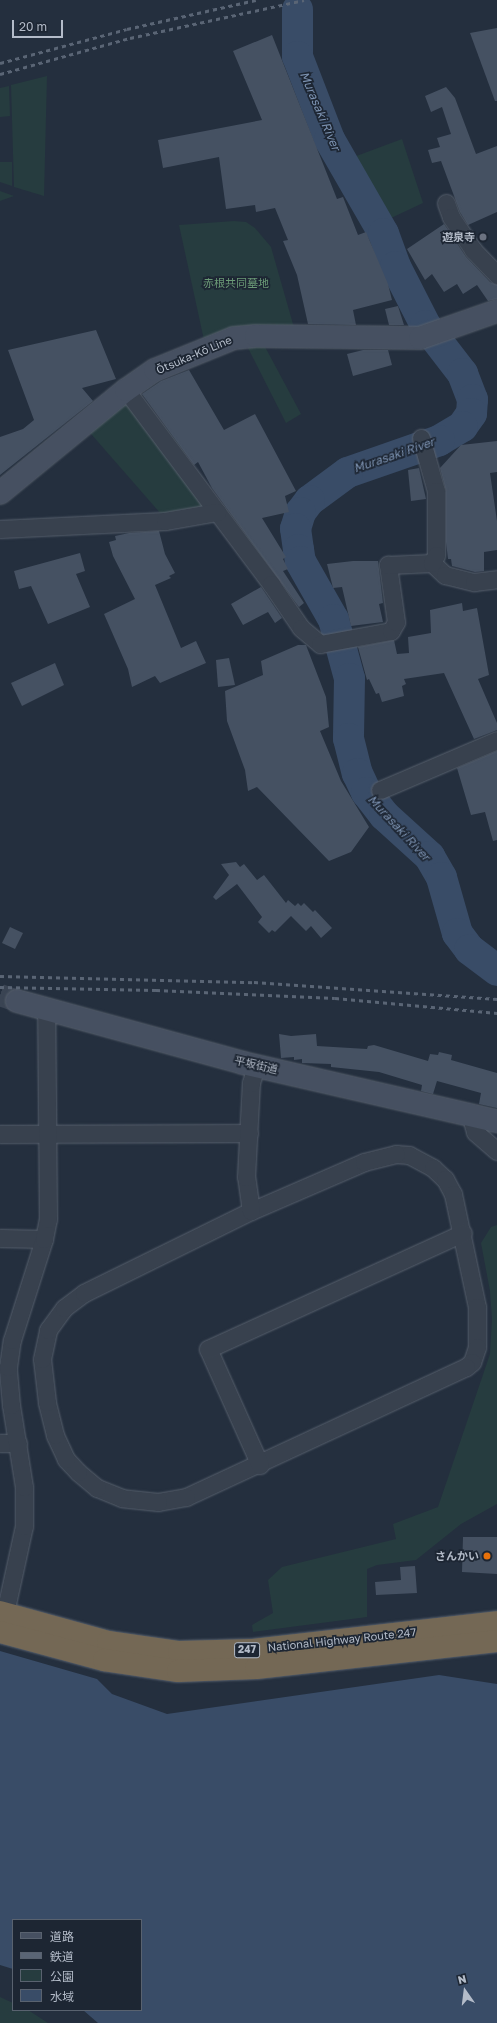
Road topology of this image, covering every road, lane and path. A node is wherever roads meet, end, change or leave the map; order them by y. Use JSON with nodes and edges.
{"nodes":[{"id":1,"x":446,"y":203,"type":"dead end"},
{"id":2,"x":497,"y":275,"type":"edge"},
{"id":3,"x":497,"y":312,"type":"edge"},
{"id":4,"x":126,"y":390,"type":"junction"},
{"id":5,"x":421,"y":438,"type":"dead end"},
{"id":6,"x":0,"y":493,"type":"edge"},
{"id":7,"x":218,"y":512,"type":"junction"},
{"id":8,"x":0,"y":529,"type":"edge"},
{"id":9,"x":432,"y":562,"type":"junction"},
{"id":10,"x":497,"y":579,"type":"edge"},
{"id":11,"x":497,"y":740,"type":"edge"},
{"id":12,"x":380,"y":790,"type":"dead end"},
{"id":13,"x":17,"y":1001,"type":"tunnel mouth"},
{"id":14,"x":46,"y":1008,"type":"junction"},
{"id":15,"x":256,"y":1066,"type":"junction"},
{"id":16,"x":470,"y":1114,"type":"junction"},
{"id":17,"x":497,"y":1121,"type":"edge"},
{"id":18,"x":249,"y":1133,"type":"junction"},
{"id":19,"x":0,"y":1134,"type":"edge"},
{"id":20,"x":47,"y":1134,"type":"junction"},
{"id":21,"x":497,"y":1151,"type":"edge"},
{"id":22,"x":251,"y":1212,"type":"junction"},
{"id":23,"x":463,"y":1233,"type":"junction"},
{"id":24,"x":0,"y":1238,"type":"edge"},
{"id":25,"x":44,"y":1239,"type":"junction"},
{"id":26,"x":6,"y":1340,"type":"edge"},
{"id":27,"x":0,"y":1443,"type":"edge"},
{"id":28,"x":18,"y":1443,"type":"junction"},
{"id":29,"x":260,"y":1465,"type":"junction"},
{"id":30,"x":2,"y":1619,"type":"edge"},
{"id":31,"x":497,"y":1622,"type":"edge"},
{"id":32,"x":497,"y":1642,"type":"edge"}],
"edges":[{"from":1,"to":2,"type":"street"},
{"from":3,"to":4,"type":"main road","name":"Ōtsuka-Kō Line"},
{"from":4,"to":6,"type":"main road","name":"Ōtsuka-Kō Line"},
{"from":4,"to":7,"type":"street"},
{"from":5,"to":9,"type":"street"},
{"from":7,"to":8,"type":"street"},
{"from":7,"to":9,"type":"street"},
{"from":9,"to":10,"type":"street"},
{"from":11,"to":12,"type":"street"},
{"from":13,"to":14,"type":"main road","name":"平坂街道"},
{"from":14,"to":15,"type":"main road","name":"平坂街道"},
{"from":14,"to":20,"type":"street"},
{"from":15,"to":16,"type":"main road","name":"平坂街道"},
{"from":15,"to":18,"type":"street"},
{"from":16,"to":17,"type":"main road","name":"平坂街道"},
{"from":16,"to":21,"type":"street"},
{"from":18,"to":20,"type":"street"},
{"from":18,"to":22,"type":"street"},
{"from":19,"to":20,"type":"street"},
{"from":20,"to":25,"type":"street"},
{"from":22,"to":23,"type":"street"},
{"from":22,"to":29,"type":"street"},
{"from":23,"to":29,"type":"street"},
{"from":23,"to":29,"type":"street"},
{"from":24,"to":25,"type":"street"},
{"from":25,"to":26,"type":"street"},
{"from":26,"to":28,"type":"street"},
{"from":27,"to":28,"type":"street"},
{"from":28,"to":30,"type":"street"},
{"from":30,"to":31,"type":"highway","name":"National Highway Route 247","number":"247"},
{"from":30,"to":32,"type":"highway","name":"National Highway Route 247","number":"247"}]}
